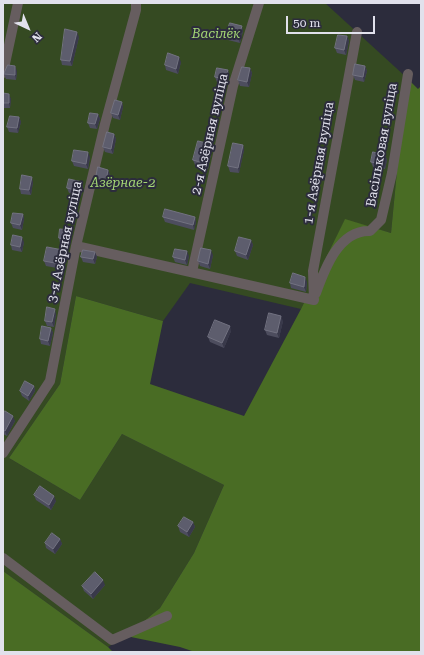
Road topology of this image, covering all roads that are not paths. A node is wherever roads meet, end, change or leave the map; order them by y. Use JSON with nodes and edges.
{"nodes":[{"id":1,"x":18,"y":3,"type":"edge"},
{"id":2,"x":136,"y":3,"type":"edge"},
{"id":3,"x":259,"y":3,"type":"edge"},
{"id":4,"x":357,"y":32,"type":"dead end"},
{"id":5,"x":3,"y":73,"type":"edge"},
{"id":6,"x":408,"y":74,"type":"dead end"},
{"id":7,"x":76,"y":246,"type":"junction"},
{"id":8,"x":192,"y":272,"type":"junction"},
{"id":9,"x":314,"y":300,"type":"junction"},
{"id":10,"x":3,"y":453,"type":"edge"},
{"id":11,"x":3,"y":558,"type":"edge"},
{"id":12,"x":167,"y":616,"type":"dead end"}],
"edges":[{"from":1,"to":5,"type":"street"},
{"from":2,"to":7,"type":"street","name":"3-я Азёрная вуліца"},
{"from":3,"to":8,"type":"street","name":"2-я Азёрная вуліца"},
{"from":4,"to":9,"type":"street","name":"1-я Азёрная вуліца"},
{"from":6,"to":9,"type":"street","name":"Васільковая вуліца"},
{"from":7,"to":8,"type":"street"},
{"from":7,"to":10,"type":"street","name":"3-я Азёрная вуліца"},
{"from":8,"to":9,"type":"street"},
{"from":11,"to":12,"type":"street"}]}
